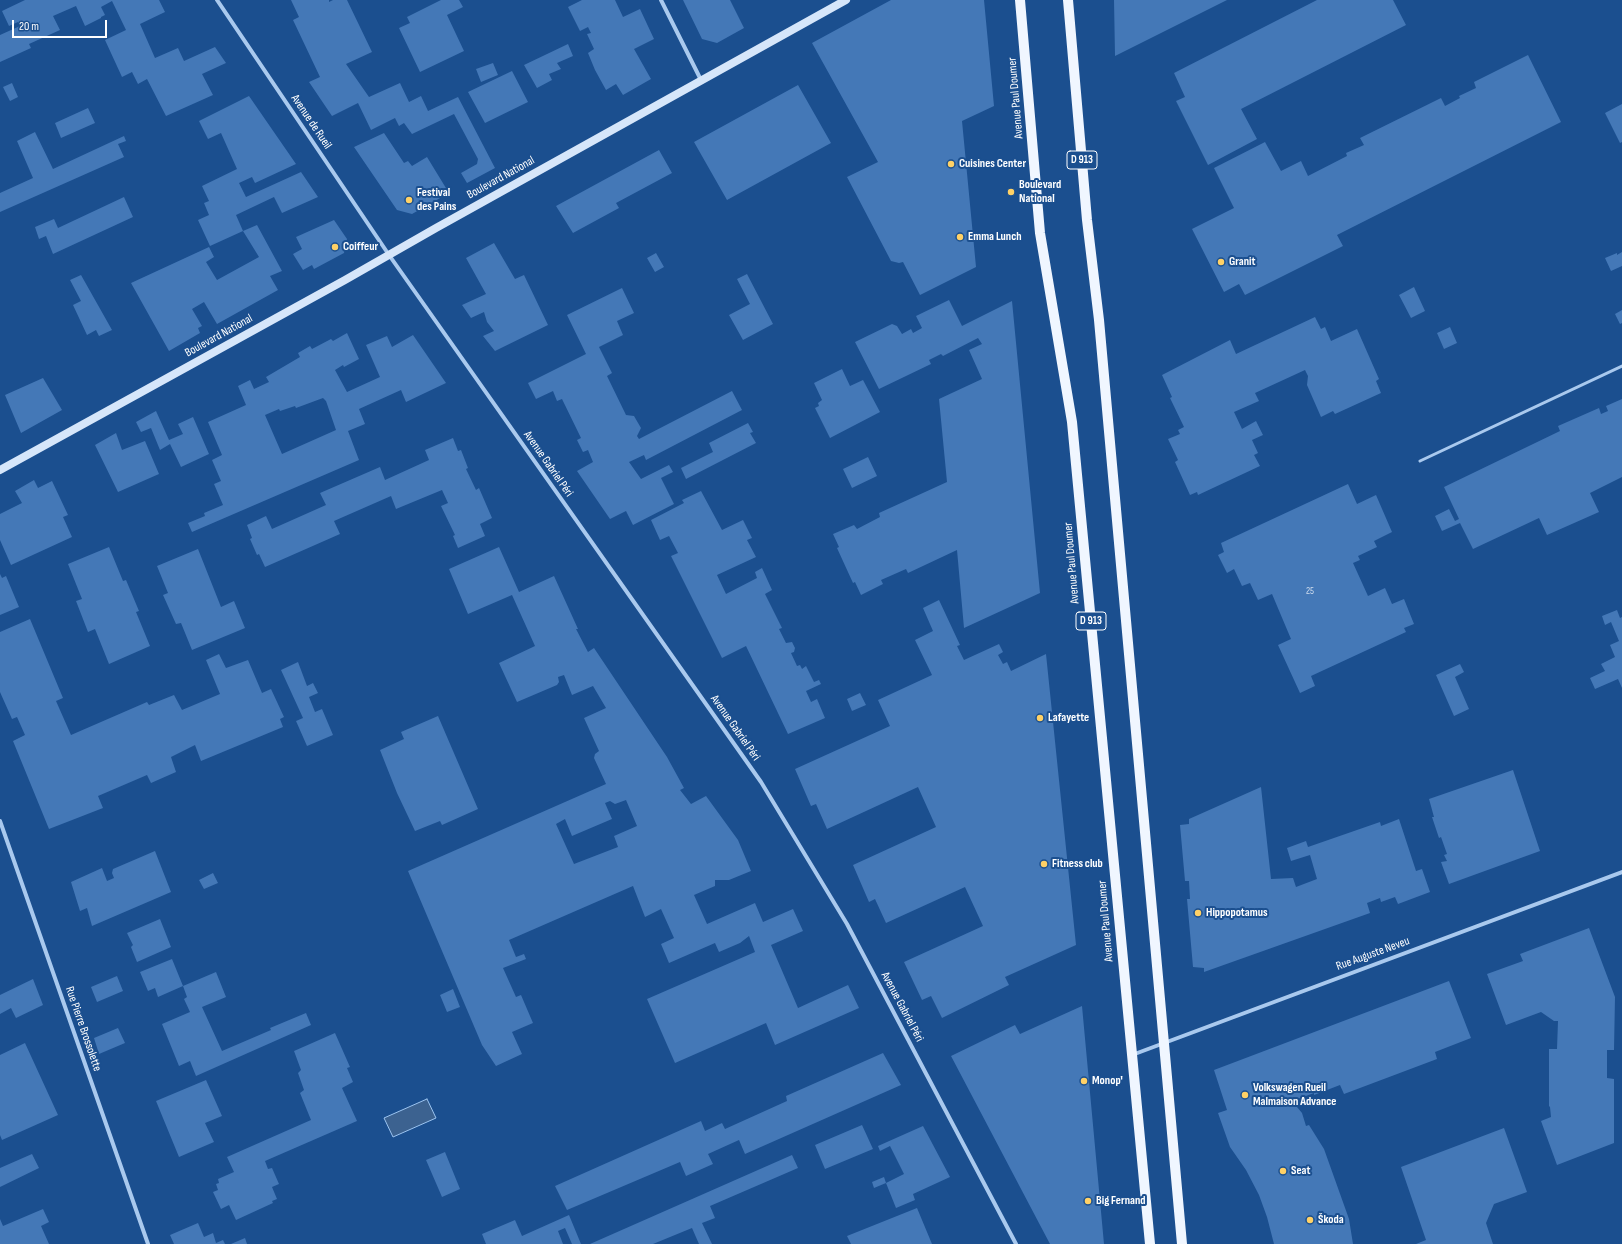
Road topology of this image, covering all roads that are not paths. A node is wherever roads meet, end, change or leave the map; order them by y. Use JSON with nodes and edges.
{"nodes":[{"id":1,"x":217,"y":0,"type":"edge"},
{"id":2,"x":661,"y":0,"type":"edge"},
{"id":3,"x":846,"y":0,"type":"edge"},
{"id":4,"x":1020,"y":0,"type":"edge"},
{"id":5,"x":1068,"y":0,"type":"edge"},
{"id":6,"x":701,"y":81,"type":"junction"},
{"id":7,"x":389,"y":255,"type":"junction"},
{"id":8,"x":1622,"y":366,"type":"edge"},
{"id":9,"x":1420,"y":461,"type":"dead end"},
{"id":10,"x":0,"y":470,"type":"edge"},
{"id":11,"x":0,"y":821,"type":"edge"},
{"id":12,"x":1622,"y":872,"type":"edge"},
{"id":13,"x":1164,"y":1042,"type":"junction"},
{"id":14,"x":1132,"y":1055,"type":"junction"},
{"id":15,"x":148,"y":1244,"type":"edge"},
{"id":16,"x":1016,"y":1244,"type":"edge"},
{"id":17,"x":1150,"y":1244,"type":"edge"},
{"id":18,"x":1182,"y":1244,"type":"edge"}],
"edges":[{"from":1,"to":7,"type":"street","name":"Avenue de Rueil"},
{"from":2,"to":6,"type":"street"},
{"from":3,"to":6,"type":"main road","name":"Boulevard National"},
{"from":4,"to":14,"type":"main road","name":"Avenue Paul Doumer","number":"D 913"},
{"from":5,"to":13,"type":"main road","number":"D 913"},
{"from":6,"to":7,"type":"main road","name":"Boulevard National"},
{"from":7,"to":10,"type":"main road","name":"Boulevard National"},
{"from":7,"to":16,"type":"street","name":"Avenue Gabriel Péri"},
{"from":8,"to":9,"type":"lane"},
{"from":11,"to":15,"type":"street","name":"Rue Pierre Brossolette"},
{"from":12,"to":13,"type":"street","name":"Rue Auguste Neveu"},
{"from":13,"to":14,"type":"street","name":"Rue Auguste Neveu"},
{"from":13,"to":18,"type":"main road","number":"D 913"},
{"from":14,"to":17,"type":"main road","name":"Avenue Paul Doumer","number":"D 913"}]}
